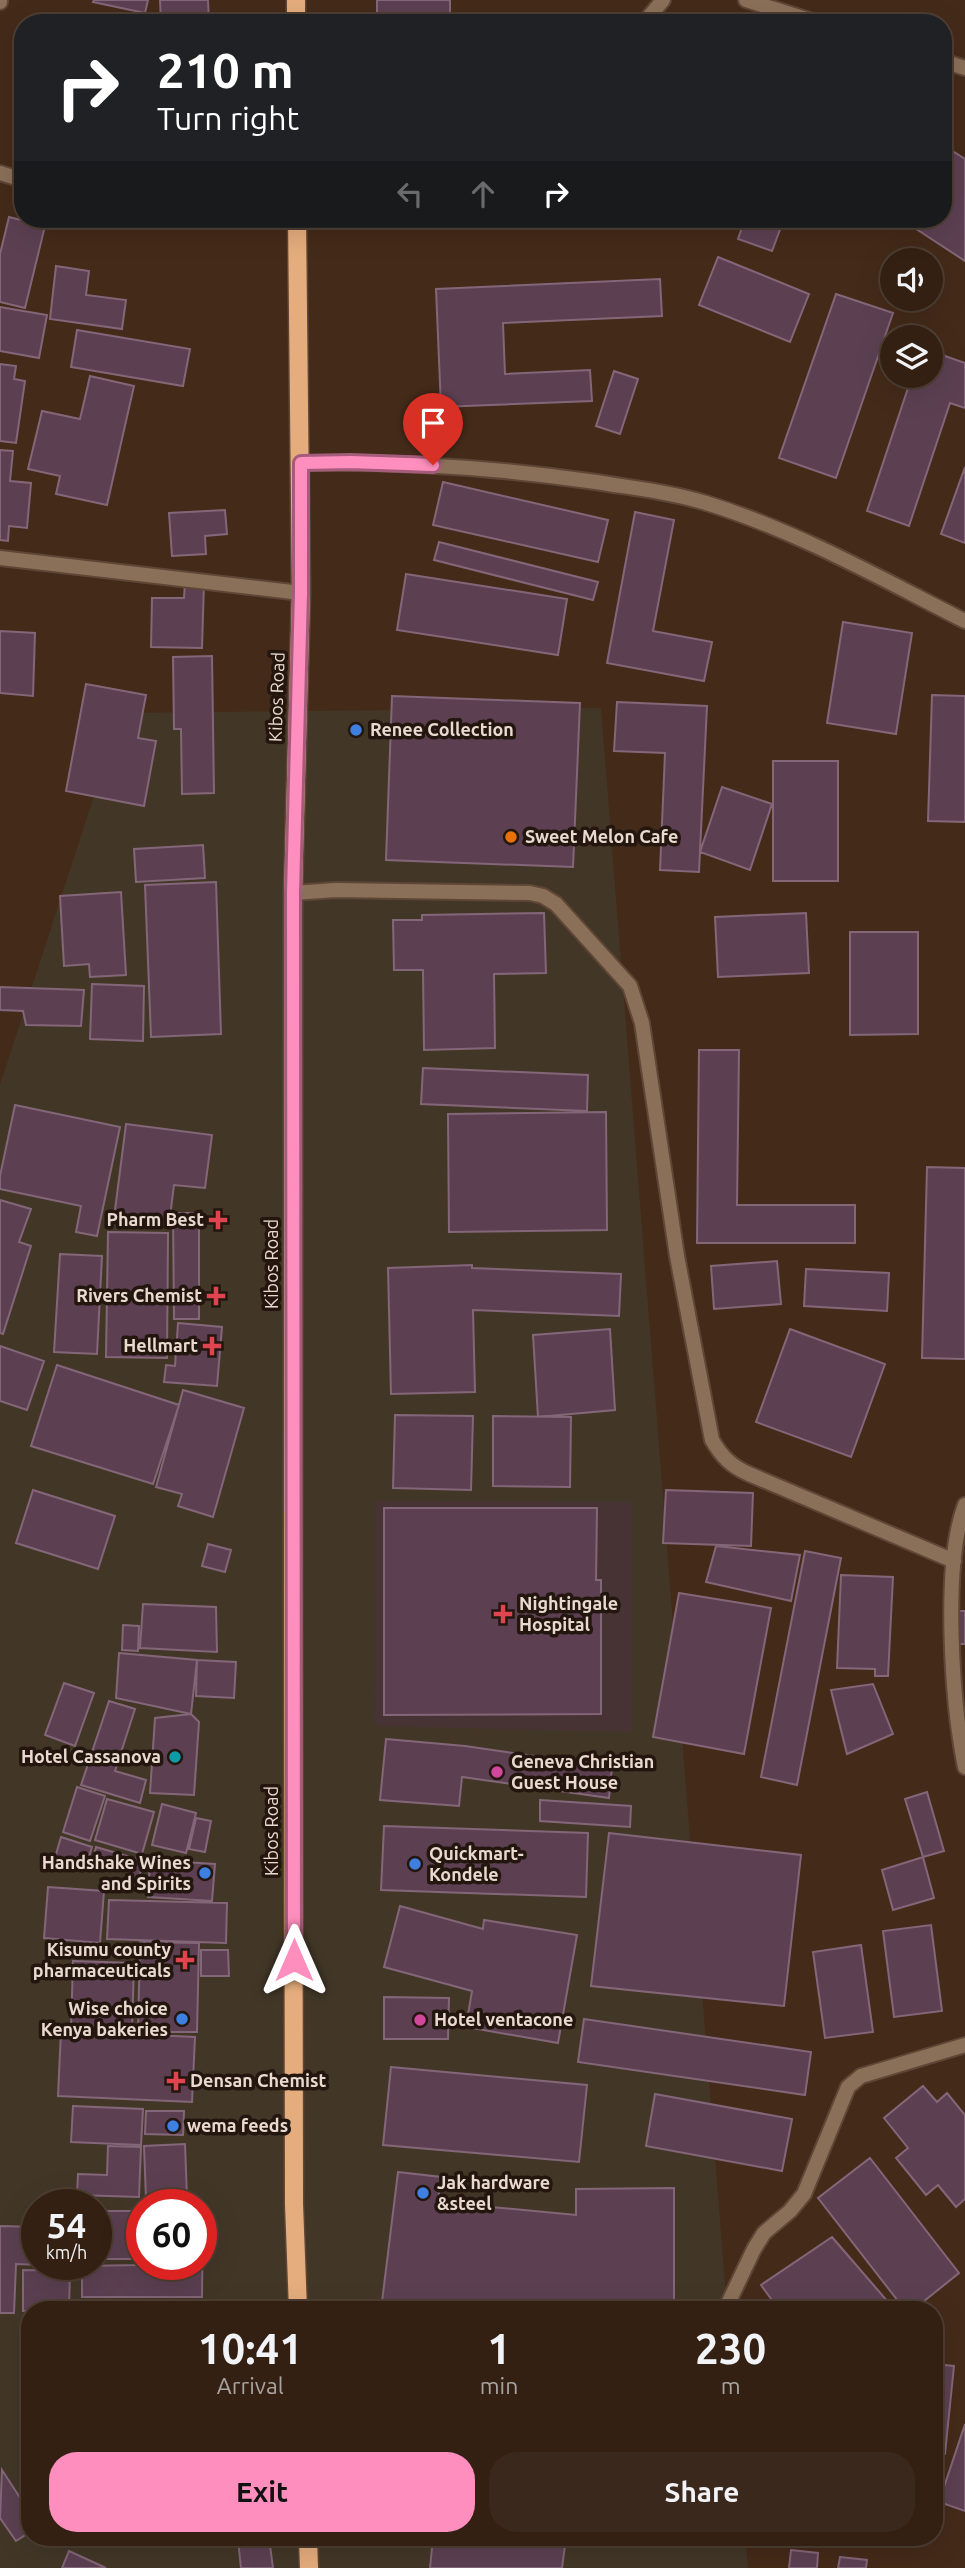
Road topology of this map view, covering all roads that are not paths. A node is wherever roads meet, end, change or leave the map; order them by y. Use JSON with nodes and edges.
{"nodes":[{"id":1,"x":663,"y":0,"type":"edge"},
{"id":2,"x":746,"y":0,"type":"edge"},
{"id":3,"x":651,"y":14,"type":"edge"},
{"id":4,"x":790,"y":14,"type":"edge"},
{"id":5,"x":297,"y":228,"type":"edge"},
{"id":6,"x":301,"y":463,"type":"junction"},
{"id":7,"x":0,"y":558,"type":"edge"},
{"id":8,"x":301,"y":593,"type":"junction"},
{"id":9,"x":965,"y":621,"type":"edge"},
{"id":10,"x":293,"y":893,"type":"junction"},
{"id":11,"x":965,"y":1505,"type":"edge"},
{"id":12,"x":954,"y":1561,"type":"junction"},
{"id":13,"x":965,"y":1767,"type":"edge"},
{"id":14,"x":965,"y":2045,"type":"edge"},
{"id":15,"x":298,"y":2301,"type":"edge"},
{"id":16,"x":728,"y":2301,"type":"edge"},
{"id":17,"x":308,"y":2546,"type":"edge"},
{"id":18,"x":309,"y":2568,"type":"edge"}],
"edges":[{"from":1,"to":3,"type":"street"},
{"from":2,"to":4,"type":"street"},
{"from":5,"to":6,"type":"main road","name":"Kibos Road"},
{"from":6,"to":8,"type":"main road","name":"Kibos Road"},
{"from":6,"to":9,"type":"street"},
{"from":7,"to":8,"type":"street"},
{"from":8,"to":10,"type":"main road","name":"Kibos Road"},
{"from":10,"to":12,"type":"street"},
{"from":10,"to":15,"type":"main road","name":"Kibos Road"},
{"from":11,"to":12,"type":"street"},
{"from":12,"to":13,"type":"street"},
{"from":14,"to":16,"type":"street"},
{"from":17,"to":18,"type":"main road"}]}
